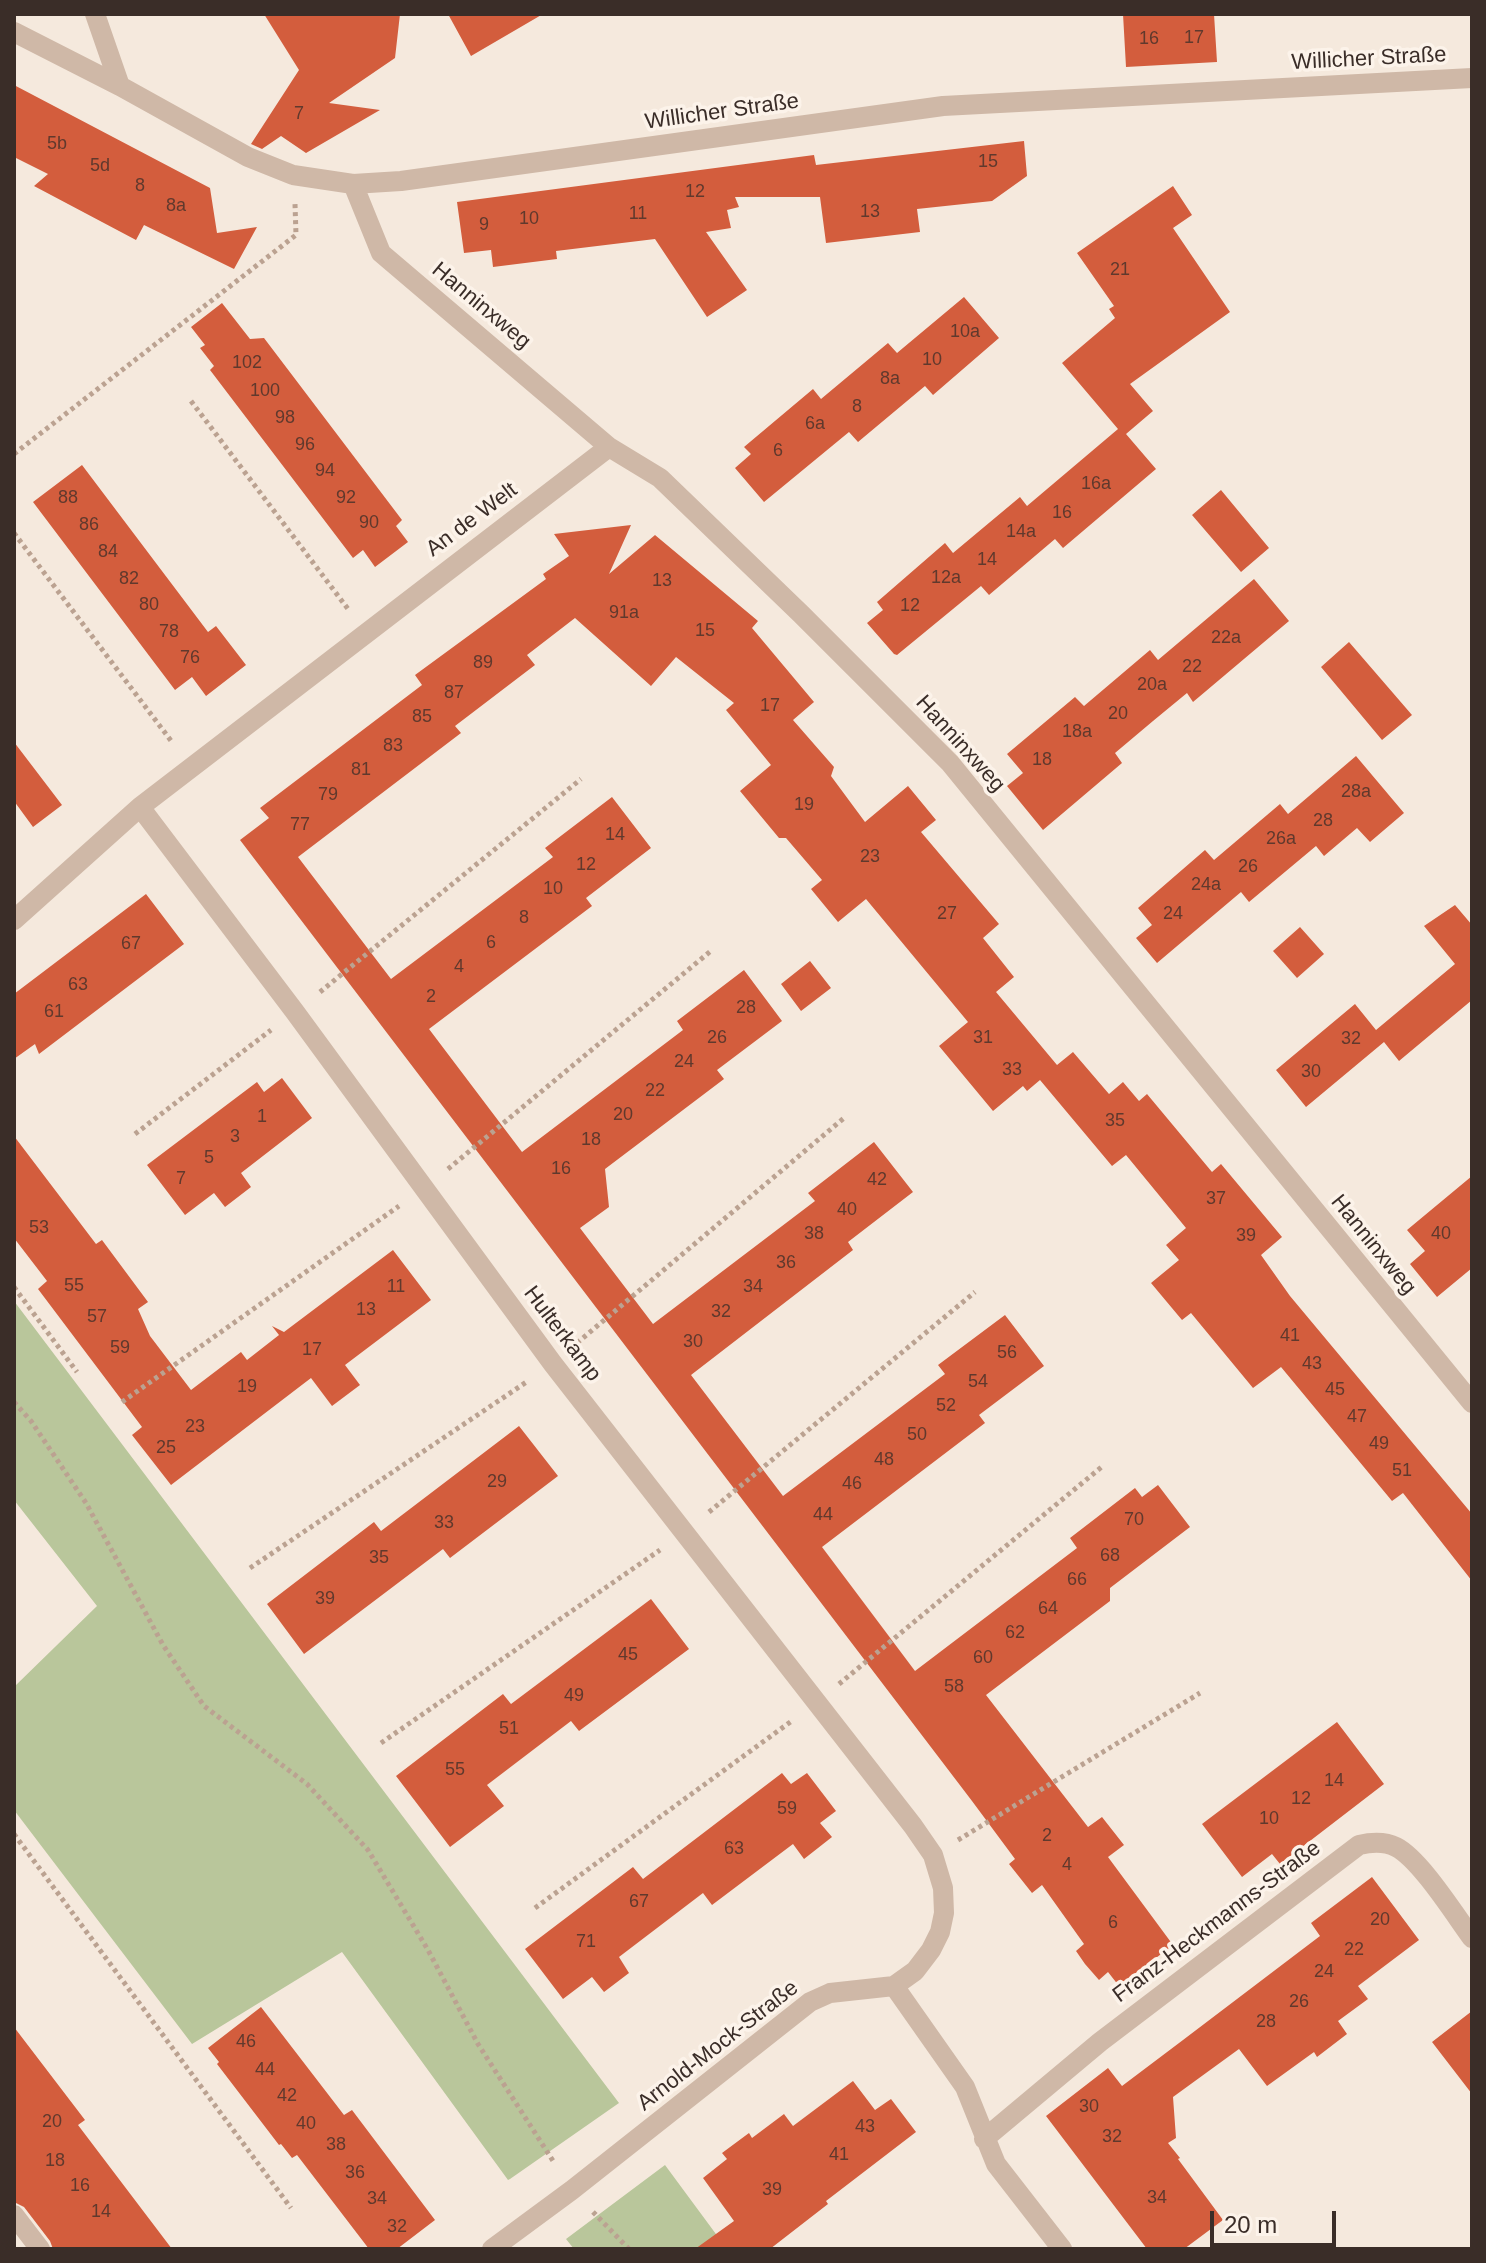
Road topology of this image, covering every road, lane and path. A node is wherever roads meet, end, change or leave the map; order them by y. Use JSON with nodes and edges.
{"nodes":[{"id":1,"x":95,"y":14,"type":"edge"},
{"id":2,"x":14,"y":32,"type":"edge"},
{"id":3,"x":1472,"y":78,"type":"edge"},
{"id":4,"x":120,"y":86,"type":"junction"},
{"id":5,"x":293,"y":175,"type":"junction"},
{"id":6,"x":353,"y":184,"type":"junction"},
{"id":7,"x":191,"y":401,"type":"dead end"},
{"id":8,"x":609,"y":447,"type":"junction"},
{"id":9,"x":14,"y":454,"type":"edge"},
{"id":10,"x":14,"y":533,"type":"edge"},
{"id":11,"x":365,"y":633,"type":"junction"},
{"id":12,"x":192,"y":768,"type":"junction"},
{"id":13,"x":581,"y":779,"type":"dead end"},
{"id":14,"x":140,"y":807,"type":"junction"},
{"id":15,"x":14,"y":920,"type":"edge"},
{"id":16,"x":295,"y":1012,"type":"junction"},
{"id":17,"x":135,"y":1134,"type":"dead end"},
{"id":18,"x":14,"y":1287,"type":"edge"},
{"id":19,"x":77,"y":1372,"type":"dead end"},
{"id":20,"x":14,"y":1402,"type":"edge"},
{"id":21,"x":1472,"y":1403,"type":"edge"},
{"id":22,"x":1200,"y":1693,"type":"dead end"},
{"id":23,"x":14,"y":1834,"type":"edge"},
{"id":24,"x":933,"y":1855,"type":"junction"},
{"id":25,"x":1472,"y":1938,"type":"edge"},
{"id":26,"x":894,"y":1986,"type":"junction"},
{"id":27,"x":984,"y":2139,"type":"junction"},
{"id":28,"x":572,"y":2190,"type":"junction"},
{"id":29,"x":291,"y":2208,"type":"dead end"},
{"id":30,"x":14,"y":2215,"type":"edge"},
{"id":31,"x":40,"y":2249,"type":"edge"},
{"id":32,"x":492,"y":2249,"type":"edge"},
{"id":33,"x":629,"y":2249,"type":"edge"},
{"id":34,"x":1062,"y":2249,"type":"edge"}],
"edges":[{"from":1,"to":4,"type":"street"},
{"from":2,"to":4,"type":"street","name":"Willicher Straße"},
{"from":3,"to":6,"type":"street","name":"Willicher Straße"},
{"from":4,"to":5,"type":"street","name":"Willicher Straße"},
{"from":5,"to":6,"type":"street","name":"Willicher Straße"},
{"from":5,"to":9,"type":"path"},
{"from":6,"to":8,"type":"street","name":"Hanninxweg"},
{"from":7,"to":11,"type":"path"},
{"from":8,"to":11,"type":"street","name":"An de Welt"},
{"from":8,"to":21,"type":"street","name":"Hanninxweg"},
{"from":10,"to":12,"type":"path"},
{"from":11,"to":12,"type":"street","name":"An de Welt"},
{"from":12,"to":14,"type":"street","name":"An de Welt"},
{"from":13,"to":16,"type":"path"},
{"from":14,"to":15,"type":"street","name":"An de Welt"},
{"from":14,"to":16,"type":"street","name":"Hulterkamp"},
{"from":16,"to":17,"type":"path"},
{"from":16,"to":24,"type":"street","name":"Hulterkamp"},
{"from":18,"to":19,"type":"path"},
{"from":20,"to":28,"type":"path"},
{"from":22,"to":24,"type":"path"},
{"from":23,"to":29,"type":"path"},
{"from":24,"to":26,"type":"street","name":"Hulterkamp"},
{"from":25,"to":27,"type":"street","name":"Franz-Heckmanns-Straße"},
{"from":26,"to":27,"type":"street"},
{"from":26,"to":28,"type":"street","name":"Arnold-Mock-Straße"},
{"from":27,"to":34,"type":"street"},
{"from":28,"to":32,"type":"street","name":"Arnold-Mock-Straße"},
{"from":28,"to":33,"type":"path"},
{"from":30,"to":31,"type":"street"}]}
